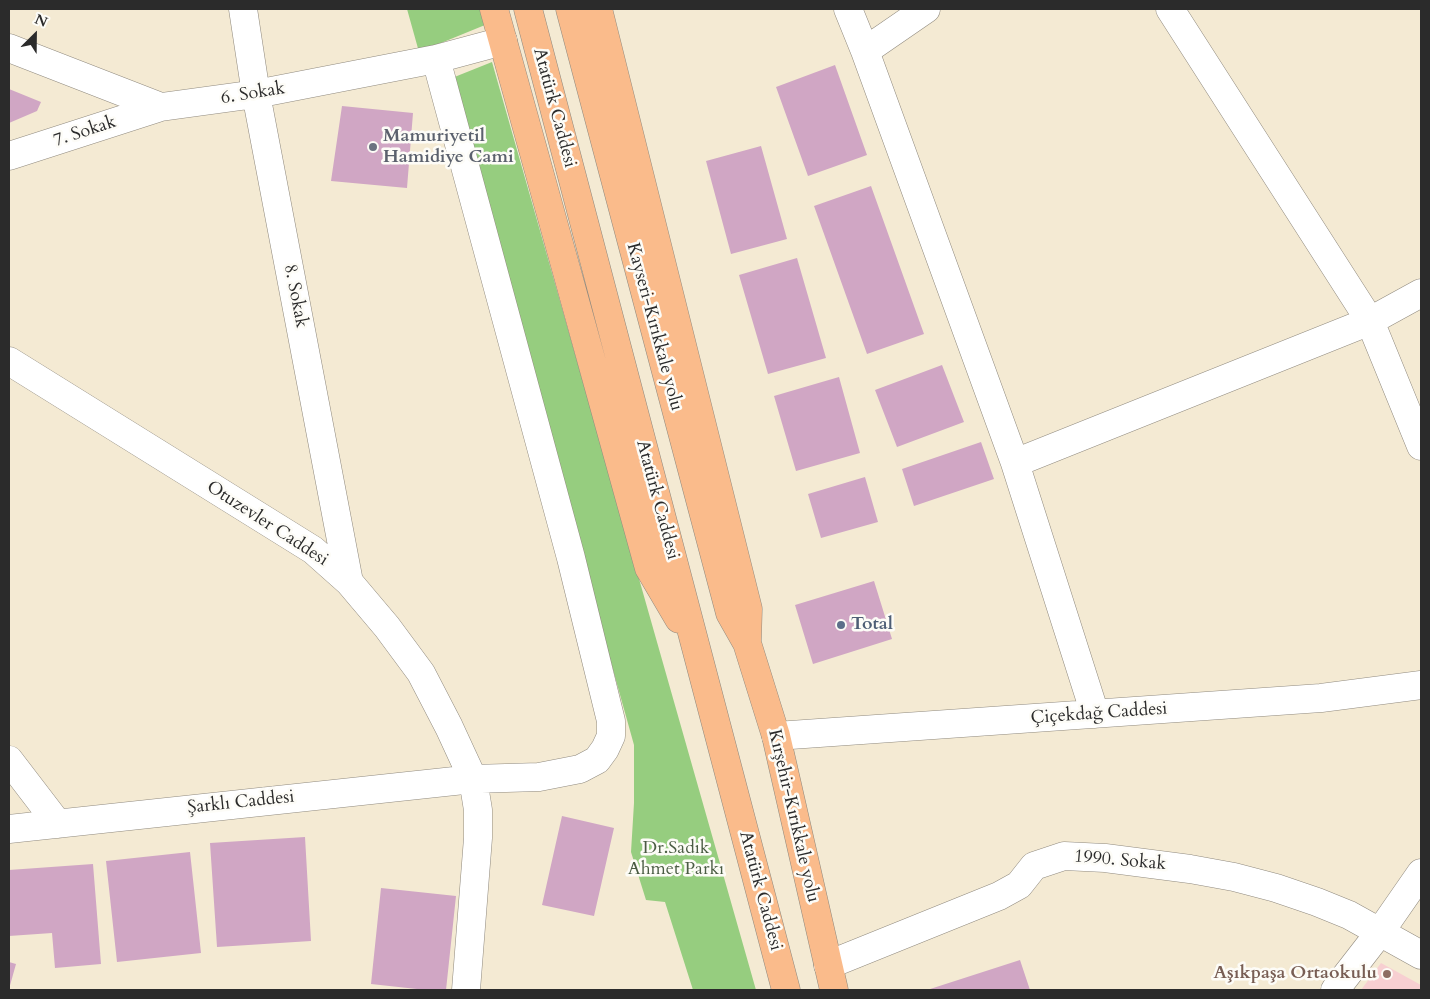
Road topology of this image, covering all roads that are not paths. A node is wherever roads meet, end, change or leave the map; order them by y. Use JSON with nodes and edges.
{"nodes":[{"id":1,"x":244,"y":9,"type":"edge"},
{"id":2,"x":494,"y":9,"type":"edge"},
{"id":3,"x":528,"y":9,"type":"edge"},
{"id":4,"x":570,"y":9,"type":"edge"},
{"id":5,"x":598,"y":9,"type":"edge"},
{"id":6,"x":848,"y":9,"type":"edge"},
{"id":7,"x":926,"y":9,"type":"edge"},
{"id":8,"x":1170,"y":9,"type":"edge"},
{"id":9,"x":503,"y":41,"type":"junction"},
{"id":10,"x":9,"y":48,"type":"edge"},
{"id":11,"x":865,"y":51,"type":"junction"},
{"id":12,"x":436,"y":60,"type":"junction"},
{"id":13,"x":256,"y":94,"type":"junction"},
{"id":14,"x":161,"y":107,"type":"junction"},
{"id":15,"x":9,"y":156,"type":"edge"},
{"id":16,"x":1421,"y":294,"type":"edge"},
{"id":17,"x":1370,"y":320,"type":"junction"},
{"id":18,"x":9,"y":361,"type":"edge"},
{"id":19,"x":1421,"y":446,"type":"edge"},
{"id":20,"x":1015,"y":463,"type":"junction"},
{"id":21,"x":349,"y":582,"type":"junction"},
{"id":22,"x":746,"y":643,"type":"junction"},
{"id":23,"x":695,"y":646,"type":"junction"},
{"id":24,"x":1421,"y":685,"type":"edge"},
{"id":25,"x":1095,"y":714,"type":"junction"},
{"id":26,"x":776,"y":736,"type":"junction"},
{"id":27,"x":9,"y":760,"type":"edge"},
{"id":28,"x":473,"y":779,"type":"junction"},
{"id":29,"x":58,"y":824,"type":"junction"},
{"id":30,"x":9,"y":829,"type":"edge"},
{"id":31,"x":1421,"y":873,"type":"edge"},
{"id":32,"x":1380,"y":932,"type":"junction"},
{"id":33,"x":1421,"y":955,"type":"edge"},
{"id":34,"x":831,"y":978,"type":"edge"},
{"id":35,"x":466,"y":990,"type":"edge"},
{"id":36,"x":786,"y":990,"type":"edge"},
{"id":37,"x":1335,"y":990,"type":"edge"}],
"edges":[{"from":1,"to":13,"type":"street","name":"8. Sokak"},
{"from":2,"to":9,"type":"highway"},
{"from":3,"to":23,"type":"highway","name":"Atatürk Caddesi"},
{"from":4,"to":22,"type":"highway","name":"Kayseri-Kırıkkale yolu"},
{"from":5,"to":22,"type":"highway"},
{"from":6,"to":11,"type":"street"},
{"from":7,"to":11,"type":"street"},
{"from":8,"to":17,"type":"street"},
{"from":9,"to":12,"type":"street","name":"6. Sokak"},
{"from":9,"to":23,"type":"highway"},
{"from":10,"to":14,"type":"street","name":"6. Sokak"},
{"from":11,"to":20,"type":"street"},
{"from":12,"to":13,"type":"street","name":"6. Sokak"},
{"from":12,"to":28,"type":"street","name":"Şarklı Caddesi"},
{"from":13,"to":14,"type":"street","name":"6. Sokak"},
{"from":13,"to":21,"type":"street","name":"8. Sokak"},
{"from":14,"to":15,"type":"street","name":"7. Sokak"},
{"from":16,"to":17,"type":"street"},
{"from":17,"to":19,"type":"street"},
{"from":17,"to":20,"type":"street"},
{"from":18,"to":21,"type":"street","name":"Otuzevler Caddesi"},
{"from":20,"to":25,"type":"street"},
{"from":21,"to":28,"type":"street","name":"Otuzevler Caddesi"},
{"from":22,"to":26,"type":"highway","name":"Kırşehir-Kırıkkale yolu"},
{"from":23,"to":36,"type":"highway","name":"Atatürk Caddesi"},
{"from":24,"to":25,"type":"street","name":"Çiçekdağ Caddesi"},
{"from":25,"to":26,"type":"street","name":"Çiçekdağ Caddesi"},
{"from":26,"to":34,"type":"highway","name":"Kırşehir-Kırıkkale yolu"},
{"from":27,"to":29,"type":"street"},
{"from":28,"to":29,"type":"street","name":"Şarklı Caddesi"},
{"from":28,"to":35,"type":"street","name":"Otuzevler Caddesi"},
{"from":29,"to":30,"type":"street","name":"Şarklı Caddesi"},
{"from":31,"to":32,"type":"street"},
{"from":32,"to":33,"type":"street","name":"1990. Sokak"},
{"from":32,"to":34,"type":"street","name":"1990. Sokak"},
{"from":32,"to":37,"type":"street"}]}
